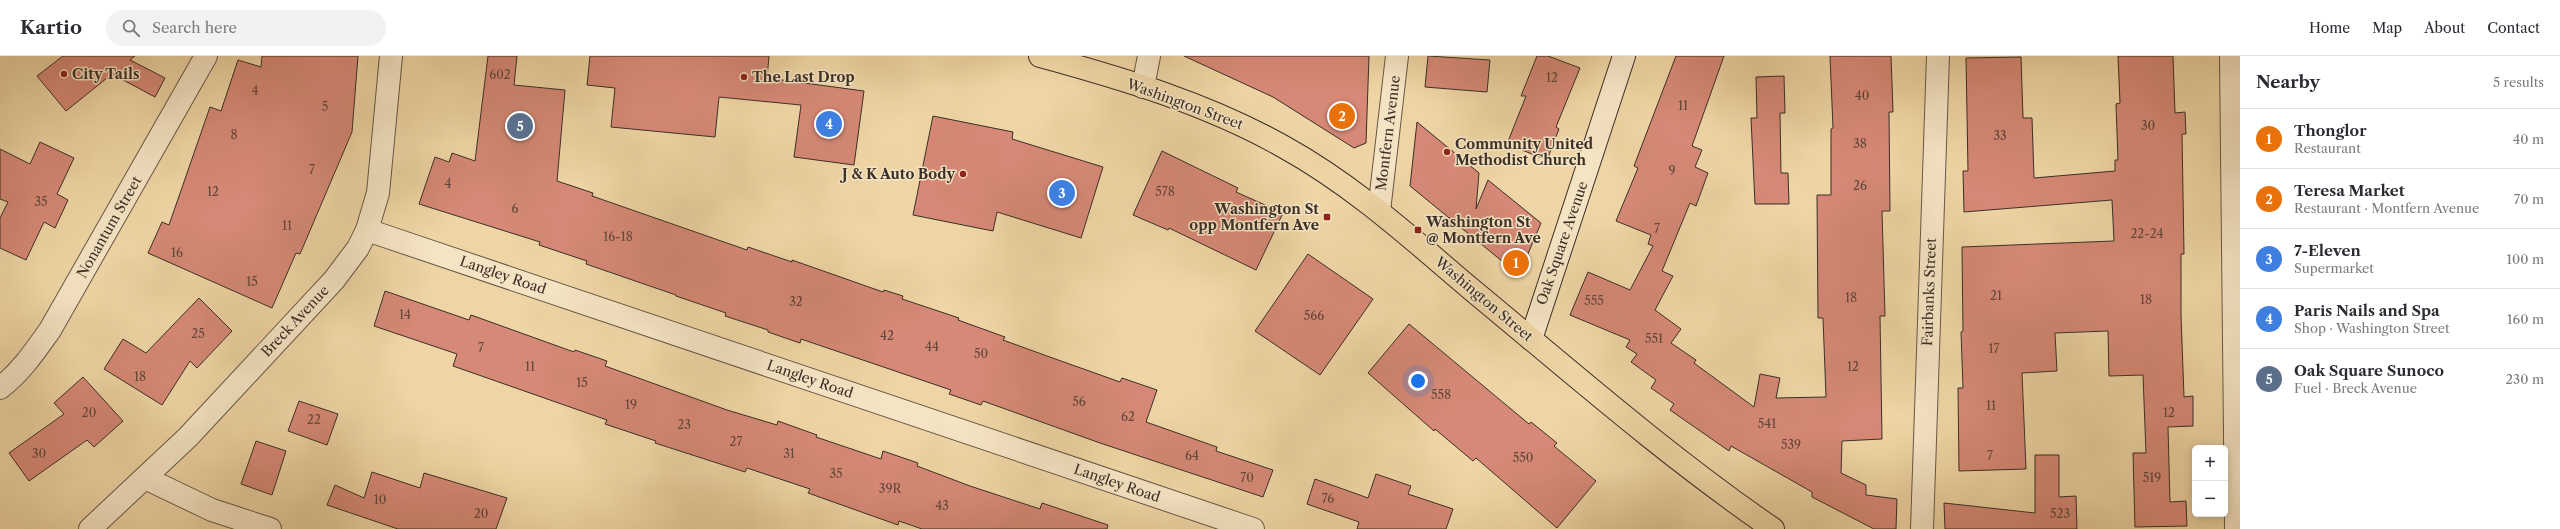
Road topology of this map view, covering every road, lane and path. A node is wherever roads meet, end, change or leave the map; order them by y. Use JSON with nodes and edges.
{"nodes":[{"id":1,"x":206,"y":56,"type":"edge"},
{"id":2,"x":391,"y":56,"type":"edge"},
{"id":3,"x":1040,"y":56,"type":"edge"},
{"id":4,"x":1149,"y":56,"type":"edge"},
{"id":5,"x":1397,"y":56,"type":"edge"},
{"id":6,"x":1624,"y":56,"type":"edge"},
{"id":7,"x":1938,"y":56,"type":"edge"},
{"id":8,"x":2231,"y":56,"type":"edge"},
{"id":9,"x":1143,"y":87,"type":"junction"},
{"id":10,"x":1378,"y":210,"type":"junction"},
{"id":11,"x":367,"y":230,"type":"junction"},
{"id":12,"x":1531,"y":339,"type":"junction"},
{"id":13,"x":0,"y":388,"type":"edge"},
{"id":14,"x":144,"y":478,"type":"junction"},
{"id":15,"x":90,"y":529,"type":"edge"},
{"id":16,"x":270,"y":529,"type":"edge"},
{"id":17,"x":1253,"y":529,"type":"edge"},
{"id":18,"x":1772,"y":529,"type":"edge"},
{"id":19,"x":1922,"y":529,"type":"edge"},
{"id":20,"x":2236,"y":529,"type":"edge"}],
"edges":[{"from":1,"to":13,"type":"street","name":"Nonantum Street"},
{"from":2,"to":11,"type":"street","name":"Breck Avenue"},
{"from":3,"to":9,"type":"main road","name":"Washington Street"},
{"from":4,"to":9,"type":"street"},
{"from":5,"to":10,"type":"street","name":"Montfern Avenue"},
{"from":6,"to":12,"type":"street","name":"Oak Square Avenue"},
{"from":7,"to":19,"type":"street","name":"Fairbanks Street"},
{"from":8,"to":20,"type":"street"},
{"from":9,"to":10,"type":"main road","name":"Washington Street"},
{"from":10,"to":12,"type":"main road","name":"Washington Street"},
{"from":11,"to":14,"type":"street","name":"Breck Avenue"},
{"from":11,"to":17,"type":"street","name":"Langley Road"},
{"from":12,"to":18,"type":"main road","name":"Washington Street"},
{"from":14,"to":15,"type":"street","name":"Breck Avenue"},
{"from":14,"to":16,"type":"street"}]}
